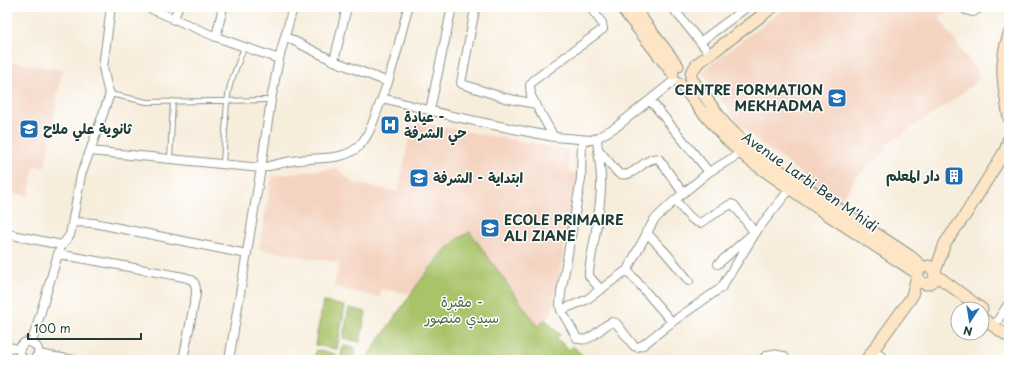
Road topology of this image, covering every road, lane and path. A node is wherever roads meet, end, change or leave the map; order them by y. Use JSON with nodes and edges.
{"nodes":[{"id":1,"x":111,"y":7,"type":"edge"},
{"id":2,"x":147,"y":7,"type":"edge"},
{"id":3,"x":178,"y":7,"type":"edge"},
{"id":4,"x":223,"y":7,"type":"edge"},
{"id":5,"x":293,"y":7,"type":"edge"},
{"id":6,"x":347,"y":7,"type":"edge"},
{"id":7,"x":408,"y":7,"type":"edge"},
{"id":8,"x":452,"y":7,"type":"edge"},
{"id":9,"x":474,"y":7,"type":"edge"},
{"id":10,"x":590,"y":7,"type":"edge"},
{"id":11,"x":622,"y":7,"type":"edge"},
{"id":12,"x":633,"y":7,"type":"edge"},
{"id":13,"x":672,"y":7,"type":"edge"},
{"id":14,"x":773,"y":7,"type":"edge"},
{"id":15,"x":963,"y":7,"type":"edge"},
{"id":16,"x":982,"y":7,"type":"edge"},
{"id":17,"x":1003,"y":7,"type":"edge"},
{"id":18,"x":745,"y":8,"type":"edge"},
{"id":19,"x":1009,"y":10,"type":"edge"},
{"id":20,"x":174,"y":20,"type":"junction"},
{"id":21,"x":1009,"y":34,"type":"edge"},
{"id":22,"x":216,"y":37,"type":"junction"},
{"id":23,"x":286,"y":37,"type":"junction"},
{"id":24,"x":700,"y":42,"type":"junction"},
{"id":25,"x":244,"y":47,"type":"junction"},
{"id":26,"x":710,"y":54,"type":"junction"},
{"id":27,"x":279,"y":59,"type":"junction"},
{"id":28,"x":334,"y":61,"type":"junction"},
{"id":29,"x":693,"y":72,"type":"junction"},
{"id":30,"x":677,"y":74,"type":"junction"},
{"id":31,"x":388,"y":82,"type":"junction"},
{"id":32,"x":110,"y":94,"type":"junction"},
{"id":33,"x":382,"y":98,"type":"junction"},
{"id":34,"x":271,"y":100,"type":"junction"},
{"id":35,"x":650,"y":100,"type":"junction"},
{"id":36,"x":227,"y":101,"type":"junction"},
{"id":37,"x":173,"y":102,"type":"junction"},
{"id":38,"x":536,"y":104,"type":"junction"},
{"id":39,"x":430,"y":110,"type":"junction"},
{"id":40,"x":1009,"y":118,"type":"edge"},
{"id":41,"x":554,"y":137,"type":"junction"},
{"id":42,"x":597,"y":138,"type":"junction"},
{"id":43,"x":582,"y":140,"type":"junction"},
{"id":44,"x":1009,"y":141,"type":"edge"},
{"id":45,"x":598,"y":148,"type":"junction"},
{"id":46,"x":745,"y":150,"type":"junction"},
{"id":47,"x":90,"y":151,"type":"junction"},
{"id":48,"x":170,"y":159,"type":"junction"},
{"id":49,"x":224,"y":164,"type":"junction"},
{"id":50,"x":261,"y":168,"type":"junction"},
{"id":51,"x":709,"y":172,"type":"junction"},
{"id":52,"x":790,"y":189,"type":"junction"},
{"id":53,"x":683,"y":193,"type":"junction"},
{"id":54,"x":675,"y":200,"type":"junction"},
{"id":55,"x":73,"y":222,"type":"junction"},
{"id":56,"x":756,"y":231,"type":"junction"},
{"id":57,"x":646,"y":232,"type":"junction"},
{"id":58,"x":7,"y":234,"type":"edge"},
{"id":59,"x":62,"y":245,"type":"junction"},
{"id":60,"x":58,"y":254,"type":"junction"},
{"id":61,"x":247,"y":254,"type":"junction"},
{"id":62,"x":718,"y":264,"type":"dead end"},
{"id":63,"x":627,"y":270,"type":"junction"},
{"id":64,"x":927,"y":274,"type":"junction"},
{"id":65,"x":689,"y":281,"type":"dead end"},
{"id":66,"x":600,"y":290,"type":"junction"},
{"id":67,"x":960,"y":301,"type":"edge"},
{"id":68,"x":969,"y":301,"type":"edge"},
{"id":69,"x":1009,"y":302,"type":"edge"},
{"id":70,"x":561,"y":310,"type":"junction"},
{"id":71,"x":990,"y":318,"type":"edge"},
{"id":72,"x":990,"y":321,"type":"edge"},
{"id":73,"x":672,"y":322,"type":"junction"},
{"id":74,"x":996,"y":324,"type":"junction"},
{"id":75,"x":1009,"y":328,"type":"edge"},
{"id":76,"x":1009,"y":337,"type":"edge"},
{"id":77,"x":32,"y":342,"type":"junction"},
{"id":78,"x":7,"y":347,"type":"edge"},
{"id":79,"x":20,"y":349,"type":"junction"},
{"id":80,"x":874,"y":349,"type":"junction"},
{"id":81,"x":784,"y":356,"type":"dead end"},
{"id":82,"x":35,"y":357,"type":"edge"},
{"id":83,"x":60,"y":359,"type":"edge"},
{"id":84,"x":25,"y":360,"type":"edge"},
{"id":85,"x":74,"y":360,"type":"edge"},
{"id":86,"x":183,"y":360,"type":"edge"},
{"id":87,"x":229,"y":360,"type":"edge"},
{"id":88,"x":762,"y":360,"type":"edge"},
{"id":89,"x":866,"y":360,"type":"edge"},
{"id":90,"x":885,"y":360,"type":"edge"}],
"edges":[{"from":1,"to":32,"type":"street"},
{"from":2,"to":20,"type":"street"},
{"from":3,"to":20,"type":"street"},
{"from":4,"to":22,"type":"street"},
{"from":5,"to":23,"type":"street"},
{"from":6,"to":28,"type":"street"},
{"from":7,"to":31,"type":"street"},
{"from":8,"to":39,"type":"street"},
{"from":9,"to":38,"type":"street"},
{"from":10,"to":38,"type":"street"},
{"from":11,"to":30,"type":"main road","name":"Avenue Larbi Ben M'hidi"},
{"from":12,"to":30,"type":"main road","name":"Avenue Larbi Ben M'hidi"},
{"from":13,"to":24,"type":"street"},
{"from":14,"to":26,"type":"main road"},
{"from":15,"to":16,"type":"street"},
{"from":17,"to":19,"type":"street"},
{"from":18,"to":24,"type":"street"},
{"from":20,"to":22,"type":"street"},
{"from":21,"to":40,"type":"main road"},
{"from":22,"to":25,"type":"street"},
{"from":23,"to":27,"type":"street"},
{"from":23,"to":28,"type":"street"},
{"from":24,"to":26,"type":"street"},
{"from":25,"to":27,"type":"street"},
{"from":25,"to":36,"type":"lane"},
{"from":26,"to":29,"type":"main road"},
{"from":27,"to":34,"type":"street"},
{"from":28,"to":31,"type":"street"},
{"from":29,"to":30,"type":"main road"},
{"from":29,"to":30,"type":"main road"},
{"from":29,"to":46,"type":"main road","name":"Avenue Larbi Ben M'hidi"},
{"from":30,"to":35,"type":"street"},
{"from":30,"to":46,"type":"main road","name":"Avenue Larbi Ben M'hidi"},
{"from":31,"to":33,"type":"street"},
{"from":32,"to":37,"type":"lane"},
{"from":32,"to":47,"type":"street"},
{"from":33,"to":39,"type":"street"},
{"from":33,"to":50,"type":"street"},
{"from":34,"to":36,"type":"lane"},
{"from":34,"to":50,"type":"street"},
{"from":35,"to":42,"type":"street"},
{"from":35,"to":51,"type":"street"},
{"from":36,"to":37,"type":"lane"},
{"from":36,"to":49,"type":"lane"},
{"from":37,"to":48,"type":"lane"},
{"from":38,"to":41,"type":"street"},
{"from":39,"to":41,"type":"street"},
{"from":41,"to":43,"type":"street"},
{"from":42,"to":43,"type":"street"},
{"from":42,"to":45,"type":"street"},
{"from":43,"to":70,"type":"street"},
{"from":44,"to":64,"type":"main road"},
{"from":45,"to":53,"type":"street"},
{"from":45,"to":66,"type":"street"},
{"from":46,"to":51,"type":"street"},
{"from":46,"to":52,"type":"main road","name":"Avenue Larbi Ben M'hidi"},
{"from":46,"to":64,"type":"main road","name":"Avenue Larbi Ben M'hidi"},
{"from":47,"to":48,"type":"street"},
{"from":47,"to":55,"type":"street"},
{"from":48,"to":49,"type":"street"},
{"from":49,"to":50,"type":"street"},
{"from":50,"to":61,"type":"street"},
{"from":51,"to":53,"type":"street"},
{"from":52,"to":56,"type":"street"},
{"from":52,"to":64,"type":"main road","name":"Avenue Larbi Ben M'hidi"},
{"from":53,"to":54,"type":"street"},
{"from":54,"to":56,"type":"street"},
{"from":54,"to":57,"type":"street"},
{"from":55,"to":59,"type":"street"},
{"from":55,"to":61,"type":"street"},
{"from":56,"to":62,"type":"street"},
{"from":56,"to":73,"type":"street"},
{"from":57,"to":63,"type":"street"},
{"from":57,"to":65,"type":"street"},
{"from":58,"to":59,"type":"street"},
{"from":59,"to":60,"type":"street"},
{"from":60,"to":77,"type":"street"},
{"from":60,"to":86,"type":"street"},
{"from":61,"to":87,"type":"street"},
{"from":63,"to":66,"type":"street"},
{"from":63,"to":73,"type":"street"},
{"from":64,"to":67,"type":"main road"},
{"from":64,"to":68,"type":"main road","name":"Avenue Larbi Ben M'hidi"},
{"from":64,"to":80,"type":"main road"},
{"from":66,"to":70,"type":"street"},
{"from":69,"to":74,"type":"street"},
{"from":70,"to":73,"type":"street"},
{"from":71,"to":74,"type":"main road","name":"Avenue Larbi Ben M'hidi"},
{"from":72,"to":74,"type":"main road"},
{"from":74,"to":75,"type":"main road","name":"Avenue Larbi Ben M'hidi"},
{"from":74,"to":76,"type":"main road"},
{"from":77,"to":79,"type":"street"},
{"from":77,"to":82,"type":"street"},
{"from":78,"to":79,"type":"street"},
{"from":79,"to":84,"type":"street"},
{"from":80,"to":89,"type":"main road"},
{"from":80,"to":90,"type":"street"},
{"from":81,"to":88,"type":"street"},
{"from":82,"to":83,"type":"street"},
{"from":83,"to":85,"type":"street"}]}
